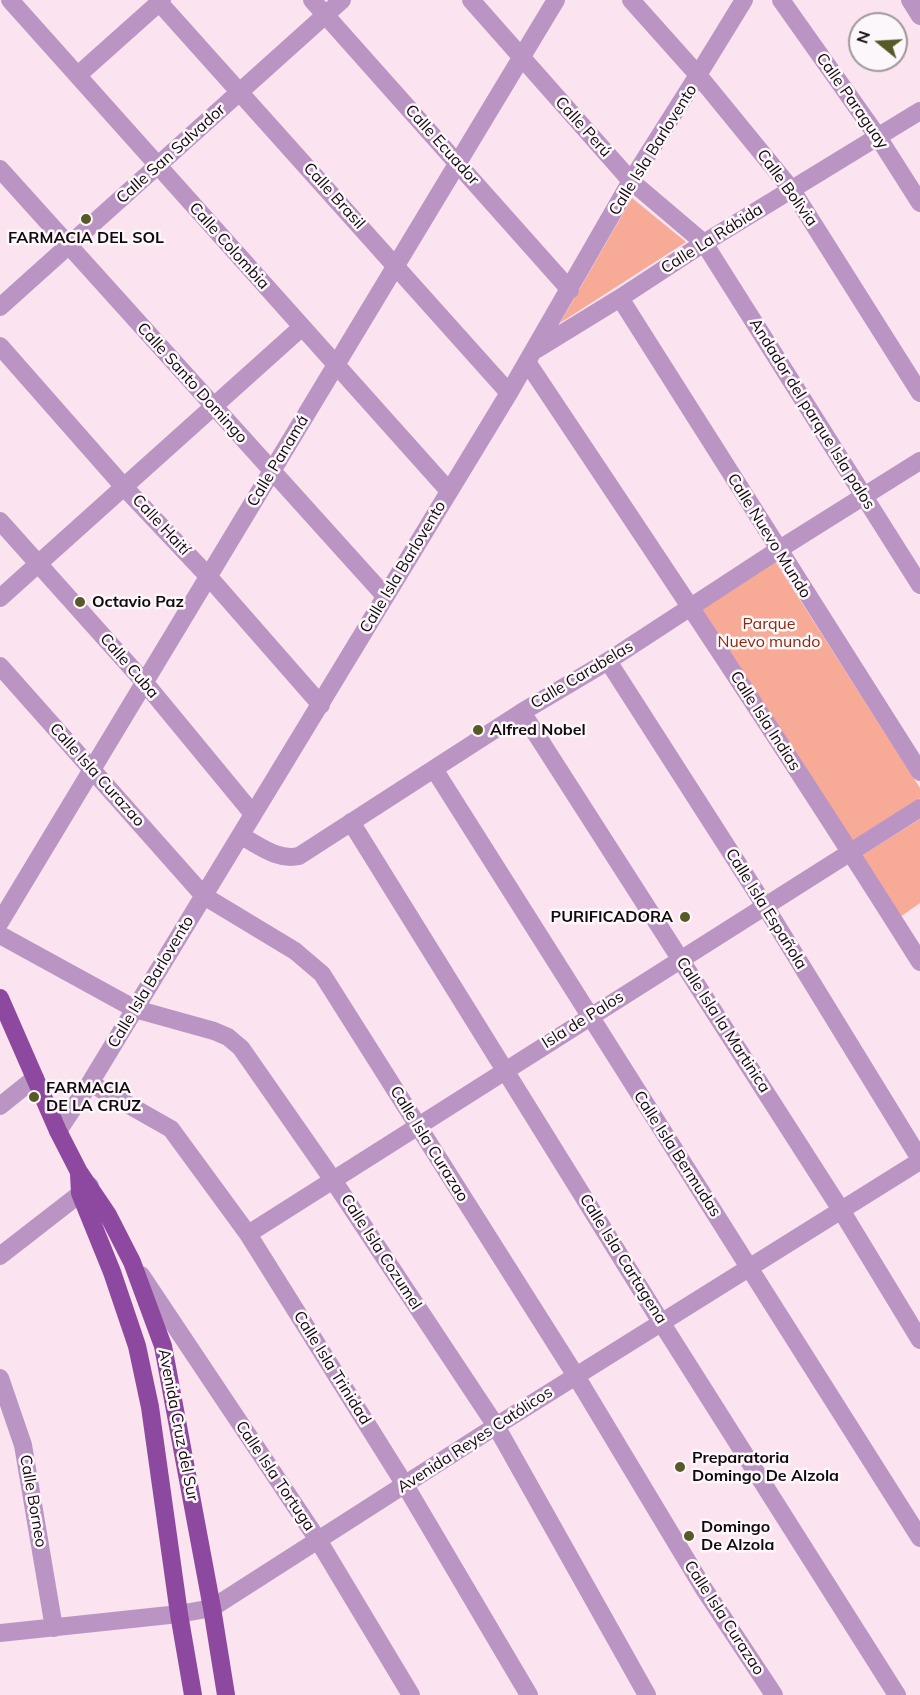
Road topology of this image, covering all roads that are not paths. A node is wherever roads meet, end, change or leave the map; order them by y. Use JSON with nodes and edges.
{"nodes":[{"id":1,"x":9,"y":0,"type":"edge"},
{"id":2,"x":312,"y":0,"type":"edge"},
{"id":3,"x":342,"y":0,"type":"edge"},
{"id":4,"x":471,"y":0,"type":"edge"},
{"id":5,"x":556,"y":0,"type":"edge"},
{"id":6,"x":631,"y":0,"type":"edge"},
{"id":7,"x":744,"y":0,"type":"edge"},
{"id":8,"x":781,"y":0,"type":"edge"},
{"id":9,"x":910,"y":0,"type":"edge"},
{"id":10,"x":159,"y":1,"type":"edge"},
{"id":11,"x":0,"y":7,"type":"edge"},
{"id":12,"x":326,"y":15,"type":"junction"},
{"id":13,"x":920,"y":16,"type":"edge"},
{"id":14,"x":521,"y":58,"type":"junction"},
{"id":15,"x":78,"y":75,"type":"junction"},
{"id":16,"x":699,"y":75,"type":"junction"},
{"id":17,"x":240,"y":92,"type":"junction"},
{"id":18,"x":920,"y":111,"type":"edge"},
{"id":19,"x":878,"y":137,"type":"junction"},
{"id":20,"x":458,"y":163,"type":"junction"},
{"id":21,"x":158,"y":166,"type":"junction"},
{"id":22,"x":0,"y":169,"type":"edge"},
{"id":23,"x":631,"y":181,"type":"junction"},
{"id":24,"x":792,"y":190,"type":"junction"},
{"id":25,"x":920,"y":203,"type":"edge"},
{"id":26,"x":704,"y":243,"type":"junction"},
{"id":27,"x":69,"y":245,"type":"junction"},
{"id":28,"x":396,"y":265,"type":"junction"},
{"id":29,"x":570,"y":290,"type":"junction"},
{"id":30,"x":620,"y":298,"type":"junction"},
{"id":31,"x":0,"y":307,"type":"edge"},
{"id":32,"x":302,"y":327,"type":"junction"},
{"id":33,"x":0,"y":346,"type":"edge"},
{"id":34,"x":531,"y":356,"type":"junction"},
{"id":35,"x":336,"y":366,"type":"junction"},
{"id":36,"x":509,"y":393,"type":"junction"},
{"id":37,"x":920,"y":393,"type":"edge"},
{"id":38,"x":214,"y":406,"type":"junction"},
{"id":39,"x":920,"y":461,"type":"edge"},
{"id":40,"x":272,"y":471,"type":"junction"},
{"id":41,"x":124,"y":487,"type":"junction"},
{"id":42,"x":449,"y":491,"type":"junction"},
{"id":43,"x":865,"y":497,"type":"junction"},
{"id":44,"x":0,"y":521,"type":"edge"},
{"id":45,"x":778,"y":550,"type":"junction"},
{"id":46,"x":38,"y":564,"type":"junction"},
{"id":47,"x":208,"y":576,"type":"junction"},
{"id":48,"x":920,"y":585,"type":"edge"},
{"id":49,"x":385,"y":596,"type":"junction"},
{"id":50,"x":0,"y":598,"type":"edge"},
{"id":51,"x":691,"y":608,"type":"junction"},
{"id":52,"x":608,"y":661,"type":"junction"},
{"id":53,"x":0,"y":666,"type":"edge"},
{"id":54,"x":145,"y":683,"type":"junction"},
{"id":55,"x":321,"y":705,"type":"junction"},
{"id":56,"x":522,"y":712,"type":"junction"},
{"id":57,"x":434,"y":769,"type":"junction"},
{"id":58,"x":93,"y":770,"type":"junction"},
{"id":59,"x":920,"y":772,"type":"edge"},
{"id":60,"x":920,"y":808,"type":"edge"},
{"id":61,"x":254,"y":814,"type":"junction"},
{"id":62,"x":351,"y":822,"type":"junction"},
{"id":63,"x":241,"y":836,"type":"junction"},
{"id":64,"x":851,"y":852,"type":"junction"},
{"id":65,"x":204,"y":896,"type":"junction"},
{"id":66,"x":765,"y":906,"type":"junction"},
{"id":67,"x":0,"y":922,"type":"edge"},
{"id":68,"x":0,"y":935,"type":"edge"},
{"id":69,"x":680,"y":959,"type":"junction"},
{"id":70,"x":920,"y":962,"type":"edge"},
{"id":71,"x":0,"y":998,"type":"edge"},
{"id":72,"x":135,"y":1010,"type":"junction"},
{"id":73,"x":589,"y":1017,"type":"junction"},
{"id":74,"x":505,"y":1070,"type":"junction"},
{"id":75,"x":35,"y":1078,"type":"junction"},
{"id":76,"x":90,"y":1083,"type":"junction"},
{"id":77,"x":0,"y":1106,"type":"edge"},
{"id":78,"x":418,"y":1126,"type":"junction"},
{"id":79,"x":58,"y":1131,"type":"junction"},
{"id":80,"x":920,"y":1160,"type":"edge"},
{"id":81,"x":333,"y":1180,"type":"junction"},
{"id":82,"x":83,"y":1184,"type":"junction"},
{"id":83,"x":841,"y":1210,"type":"junction"},
{"id":84,"x":248,"y":1234,"type":"junction"},
{"id":85,"x":0,"y":1256,"type":"edge"},
{"id":86,"x":132,"y":1262,"type":"junction"},
{"id":87,"x":750,"y":1268,"type":"junction"},
{"id":88,"x":662,"y":1322,"type":"junction"},
{"id":89,"x":920,"y":1340,"type":"edge"},
{"id":90,"x":576,"y":1376,"type":"junction"},
{"id":91,"x":0,"y":1378,"type":"edge"},
{"id":92,"x":496,"y":1426,"type":"junction"},
{"id":93,"x":405,"y":1485,"type":"junction"},
{"id":94,"x":920,"y":1538,"type":"edge"},
{"id":95,"x":318,"y":1540,"type":"junction"},
{"id":96,"x":212,"y":1608,"type":"junction"},
{"id":97,"x":179,"y":1614,"type":"junction"},
{"id":98,"x":54,"y":1628,"type":"junction"},
{"id":99,"x":0,"y":1633,"type":"edge"},
{"id":100,"x":193,"y":1695,"type":"edge"},
{"id":101,"x":226,"y":1695,"type":"edge"},
{"id":102,"x":411,"y":1695,"type":"edge"},
{"id":103,"x":529,"y":1695,"type":"edge"},
{"id":104,"x":646,"y":1695,"type":"edge"},
{"id":105,"x":774,"y":1695,"type":"edge"},
{"id":106,"x":897,"y":1695,"type":"edge"}],
"edges":[{"from":1,"to":11,"type":"street"},
{"from":1,"to":15,"type":"street","name":"Calle Colombia"},
{"from":2,"to":12,"type":"street","name":"Calle Ecuador"},
{"from":3,"to":12,"type":"street","name":"Calle San Salvador"},
{"from":4,"to":14,"type":"street","name":"Calle Perú"},
{"from":5,"to":14,"type":"street","name":"Calle Panamá"},
{"from":6,"to":16,"type":"street","name":"Calle Bolivia"},
{"from":7,"to":16,"type":"street","name":"Calle Isla Barlovento"},
{"from":8,"to":19,"type":"street","name":"Calle Paraguay"},
{"from":9,"to":13,"type":"street"},
{"from":10,"to":15,"type":"street"},
{"from":10,"to":17,"type":"street","name":"Calle Brasil"},
{"from":12,"to":17,"type":"street","name":"Calle San Salvador"},
{"from":12,"to":20,"type":"street","name":"Calle Ecuador"},
{"from":14,"to":20,"type":"street","name":"Calle Panamá"},
{"from":14,"to":23,"type":"street","name":"Calle Perú"},
{"from":15,"to":21,"type":"street","name":"Calle Colombia"},
{"from":16,"to":23,"type":"street","name":"Calle Isla Barlovento"},
{"from":16,"to":24,"type":"street","name":"Calle Bolivia"},
{"from":17,"to":21,"type":"street","name":"Calle San Salvador"},
{"from":17,"to":28,"type":"street","name":"Calle Brasil"},
{"from":18,"to":19,"type":"street","name":"Calle La Rábida"},
{"from":19,"to":24,"type":"street","name":"Calle La Rábida"},
{"from":19,"to":25,"type":"street","name":"Calle Paraguay"},
{"from":20,"to":28,"type":"street","name":"Calle Panamá"},
{"from":20,"to":29,"type":"street","name":"Calle Ecuador"},
{"from":21,"to":27,"type":"street","name":"Calle San Salvador"},
{"from":21,"to":32,"type":"street","name":"Calle Colombia"},
{"from":22,"to":27,"type":"street","name":"Calle Santo Domingo"},
{"from":23,"to":26,"type":"street","name":"Calle Perú"},
{"from":23,"to":29,"type":"street","name":"Calle Isla Barlovento"},
{"from":24,"to":26,"type":"street","name":"Calle La Rábida"},
{"from":24,"to":37,"type":"street","name":"Calle Bolivia"},
{"from":26,"to":30,"type":"street","name":"Calle La Rábida"},
{"from":26,"to":43,"type":"street","name":"Andador del parque Isla palos"},
{"from":27,"to":31,"type":"street","name":"Calle San Salvador"},
{"from":27,"to":38,"type":"street","name":"Calle Santo Domingo"},
{"from":28,"to":35,"type":"street","name":"Calle Panamá"},
{"from":28,"to":36,"type":"street","name":"Calle Brasil"},
{"from":29,"to":34,"type":"street","name":"Calle Isla Barlovento"},
{"from":30,"to":34,"type":"street","name":"Calle La Rábida"},
{"from":30,"to":45,"type":"street","name":"Calle Nuevo Mundo"},
{"from":32,"to":35,"type":"street","name":"Calle Colombia"},
{"from":32,"to":38,"type":"street"},
{"from":33,"to":41,"type":"street","name":"Calle Haití"},
{"from":34,"to":36,"type":"street","name":"Calle Isla Barlovento"},
{"from":34,"to":51,"type":"street","name":"Calle Isla Indias"},
{"from":35,"to":40,"type":"street","name":"Calle Panamá"},
{"from":35,"to":42,"type":"street","name":"Calle Colombia"},
{"from":36,"to":42,"type":"street","name":"Calle Isla Barlovento"},
{"from":38,"to":40,"type":"street","name":"Calle Santo Domingo"},
{"from":38,"to":41,"type":"street"},
{"from":39,"to":43,"type":"street","name":"Calle Carabelas"},
{"from":40,"to":47,"type":"street","name":"Calle Panamá"},
{"from":40,"to":49,"type":"street","name":"Calle Santo Domingo"},
{"from":41,"to":46,"type":"street"},
{"from":41,"to":47,"type":"street","name":"Calle Haití"},
{"from":42,"to":49,"type":"street","name":"Calle Isla Barlovento"},
{"from":43,"to":45,"type":"street","name":"Calle Carabelas"},
{"from":43,"to":48,"type":"street","name":"Andador del parque Isla palos"},
{"from":44,"to":46,"type":"street","name":"Calle Cuba"},
{"from":45,"to":51,"type":"street","name":"Calle Carabelas"},
{"from":45,"to":59,"type":"street","name":"Calle Nuevo Mundo"},
{"from":46,"to":50,"type":"street"},
{"from":46,"to":54,"type":"street","name":"Calle Cuba"},
{"from":47,"to":54,"type":"street","name":"Calle Panamá"},
{"from":47,"to":55,"type":"street","name":"Calle Haití"},
{"from":49,"to":55,"type":"street","name":"Calle Isla Barlovento"},
{"from":51,"to":52,"type":"street","name":"Calle Carabelas"},
{"from":51,"to":64,"type":"street","name":"Calle Isla Indias"},
{"from":52,"to":56,"type":"street","name":"Calle Carabelas"},
{"from":52,"to":66,"type":"street","name":"Calle Isla Española"},
{"from":53,"to":58,"type":"street","name":"Calle Isla Curazao"},
{"from":54,"to":58,"type":"street","name":"Calle Panamá"},
{"from":54,"to":61,"type":"street","name":"Calle Cuba"},
{"from":55,"to":61,"type":"street","name":"Calle Isla Barlovento"},
{"from":56,"to":57,"type":"street","name":"Calle Carabelas"},
{"from":56,"to":69,"type":"street","name":"Calle Isla la Martinica"},
{"from":57,"to":62,"type":"street","name":"Calle Carabelas"},
{"from":57,"to":73,"type":"street","name":"Calle Isla Bermudas"},
{"from":58,"to":65,"type":"street","name":"Calle Isla Curazao"},
{"from":58,"to":67,"type":"street","name":"Calle Panamá"},
{"from":60,"to":64,"type":"street","name":"Isla de Palos"},
{"from":61,"to":63,"type":"street","name":"Calle Isla Barlovento"},
{"from":62,"to":63,"type":"street","name":"Calle Carabelas"},
{"from":62,"to":74,"type":"street","name":"Calle Isla Cartagena"},
{"from":63,"to":65,"type":"street","name":"Calle Isla Barlovento"},
{"from":64,"to":66,"type":"street","name":"Isla de Palos"},
{"from":64,"to":70,"type":"street","name":"Calle Isla Indias"},
{"from":65,"to":72,"type":"street","name":"Calle Isla Barlovento"},
{"from":65,"to":78,"type":"street","name":"Calle Isla Curazao"},
{"from":66,"to":69,"type":"street","name":"Isla de Palos"},
{"from":66,"to":80,"type":"street","name":"Calle Isla Española"},
{"from":68,"to":72,"type":"street","name":"Calle Isla Cozumel"},
{"from":69,"to":73,"type":"street","name":"Isla de Palos"},
{"from":69,"to":83,"type":"street","name":"Calle Isla la Martinica"},
{"from":71,"to":75,"type":"main road","name":"Avenida Cruz del Sur"},
{"from":72,"to":76,"type":"street","name":"Calle Isla Barlovento"},
{"from":72,"to":81,"type":"street","name":"Calle Isla Cozumel"},
{"from":73,"to":74,"type":"street","name":"Isla de Palos"},
{"from":73,"to":87,"type":"street","name":"Calle Isla Bermudas"},
{"from":74,"to":78,"type":"street","name":"Isla de Palos"},
{"from":74,"to":88,"type":"street","name":"Calle Isla Cartagena"},
{"from":75,"to":77,"type":"street"},
{"from":75,"to":79,"type":"main road","name":"Avenida Cruz del Sur"},
{"from":76,"to":79,"type":"street","name":"Calle Isla Barlovento"},
{"from":76,"to":84,"type":"street","name":"Calle Isla Trinidad"},
{"from":78,"to":81,"type":"street","name":"Isla de Palos"},
{"from":78,"to":90,"type":"street","name":"Calle Isla Curazao"},
{"from":79,"to":82,"type":"main road","name":"Avenida Cruz del Sur"},
{"from":80,"to":83,"type":"street","name":"Avenida Reyes Católicos"},
{"from":81,"to":84,"type":"street","name":"Isla de Palos"},
{"from":81,"to":92,"type":"street","name":"Calle Isla Cozumel"},
{"from":82,"to":85,"type":"street"},
{"from":82,"to":86,"type":"main road","name":"Avenida Cruz del Sur"},
{"from":82,"to":97,"type":"main road","name":"Avenida Cruz del Sur"},
{"from":83,"to":87,"type":"street","name":"Avenida Reyes Católicos"},
{"from":83,"to":89,"type":"street","name":"Calle Isla la Martinica"},
{"from":84,"to":93,"type":"street","name":"Calle Isla Trinidad"},
{"from":86,"to":95,"type":"street","name":"Calle Isla Tortuga"},
{"from":86,"to":96,"type":"main road","name":"Avenida Cruz del Sur"},
{"from":87,"to":88,"type":"street","name":"Avenida Reyes Católicos"},
{"from":87,"to":94,"type":"street","name":"Calle Isla Bermudas"},
{"from":88,"to":90,"type":"street","name":"Avenida Reyes Católicos"},
{"from":88,"to":106,"type":"street","name":"Calle Isla Cartagena"},
{"from":90,"to":92,"type":"street","name":"Avenida Reyes Católicos"},
{"from":90,"to":105,"type":"street","name":"Calle Isla Curazao"},
{"from":91,"to":98,"type":"street","name":"Calle Borneo"},
{"from":92,"to":93,"type":"street","name":"Avenida Reyes Católicos"},
{"from":92,"to":104,"type":"street","name":"Calle Isla Cozumel"},
{"from":93,"to":95,"type":"street","name":"Avenida Reyes Católicos"},
{"from":93,"to":103,"type":"street","name":"Calle Isla Trinidad"},
{"from":95,"to":96,"type":"street","name":"Avenida Reyes Católicos"},
{"from":95,"to":102,"type":"street","name":"Calle Isla Tortuga"},
{"from":96,"to":97,"type":"street","name":"Avenida Reyes Católicos"},
{"from":96,"to":101,"type":"main road","name":"Avenida Cruz del Sur"},
{"from":97,"to":98,"type":"street","name":"Avenida Reyes Católicos"},
{"from":97,"to":100,"type":"main road","name":"Avenida Cruz del Sur"},
{"from":98,"to":99,"type":"street","name":"Avenida Reyes Católicos"}]}
